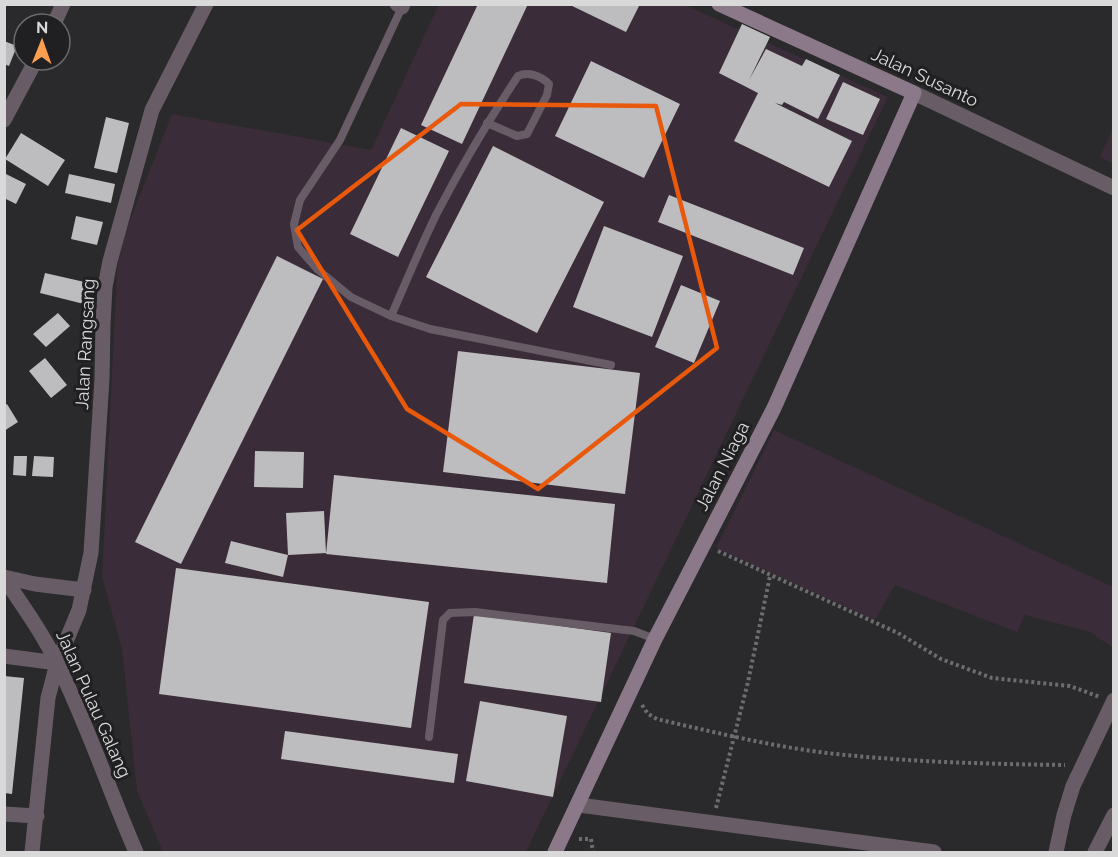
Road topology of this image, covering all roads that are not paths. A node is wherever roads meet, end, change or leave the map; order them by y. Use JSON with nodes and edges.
{"nodes":[{"id":1,"x":206,"y":4,"type":"edge"},
{"id":2,"x":719,"y":4,"type":"edge"},
{"id":3,"x":401,"y":5,"type":"edge"},
{"id":4,"x":30,"y":72,"type":"edge"},
{"id":5,"x":914,"y":93,"type":"junction"},
{"id":6,"x":4,"y":120,"type":"edge"},
{"id":7,"x":487,"y":123,"type":"junction"},
{"id":8,"x":1113,"y":188,"type":"edge"},
{"id":9,"x":391,"y":316,"type":"junction"},
{"id":10,"x":610,"y":365,"type":"dead end"},
{"id":11,"x":4,"y":578,"type":"edge"},
{"id":12,"x":84,"y":590,"type":"junction"},
{"id":13,"x":656,"y":639,"type":"junction"},
{"id":14,"x":4,"y":656,"type":"edge"},
{"id":15,"x":57,"y":663,"type":"junction"},
{"id":16,"x":1113,"y":701,"type":"edge"},
{"id":17,"x":429,"y":736,"type":"dead end"},
{"id":18,"x":579,"y":805,"type":"junction"},
{"id":19,"x":4,"y":814,"type":"edge"},
{"id":20,"x":1113,"y":815,"type":"edge"},
{"id":21,"x":37,"y":816,"type":"junction"},
{"id":22,"x":858,"y":848,"type":"edge"},
{"id":23,"x":32,"y":852,"type":"edge"},
{"id":24,"x":136,"y":852,"type":"edge"},
{"id":25,"x":555,"y":852,"type":"edge"},
{"id":26,"x":934,"y":852,"type":"edge"},
{"id":27,"x":1056,"y":852,"type":"edge"},
{"id":28,"x":1095,"y":852,"type":"edge"}],
"edges":[{"from":1,"to":12,"type":"street","name":"Jalan Rangsang"},
{"from":2,"to":5,"type":"street","name":"Jalan Susanto"},
{"from":3,"to":9,"type":"lane"},
{"from":4,"to":6,"type":"street"},
{"from":5,"to":8,"type":"street","name":"Jalan Susanto"},
{"from":5,"to":13,"type":"street","name":"Jalan Niaga"},
{"from":7,"to":7,"type":"lane"},
{"from":7,"to":9,"type":"lane"},
{"from":9,"to":10,"type":"lane"},
{"from":11,"to":12,"type":"street"},
{"from":11,"to":15,"type":"street","name":"Jalan Pulau Galang"},
{"from":12,"to":15,"type":"street","name":"Jalan Rangsang"},
{"from":13,"to":17,"type":"lane"},
{"from":13,"to":18,"type":"street","name":"Jalan Niaga"},
{"from":14,"to":15,"type":"street"},
{"from":15,"to":21,"type":"street","name":"Jalan Rangsang"},
{"from":15,"to":24,"type":"street","name":"Jalan Pulau Galang"},
{"from":16,"to":27,"type":"street"},
{"from":18,"to":22,"type":"street"},
{"from":18,"to":25,"type":"street","name":"Jalan Niaga"},
{"from":19,"to":21,"type":"street"},
{"from":20,"to":28,"type":"street"},
{"from":21,"to":23,"type":"street","name":"Jalan Rangsang"},
{"from":22,"to":26,"type":"street"}]}
